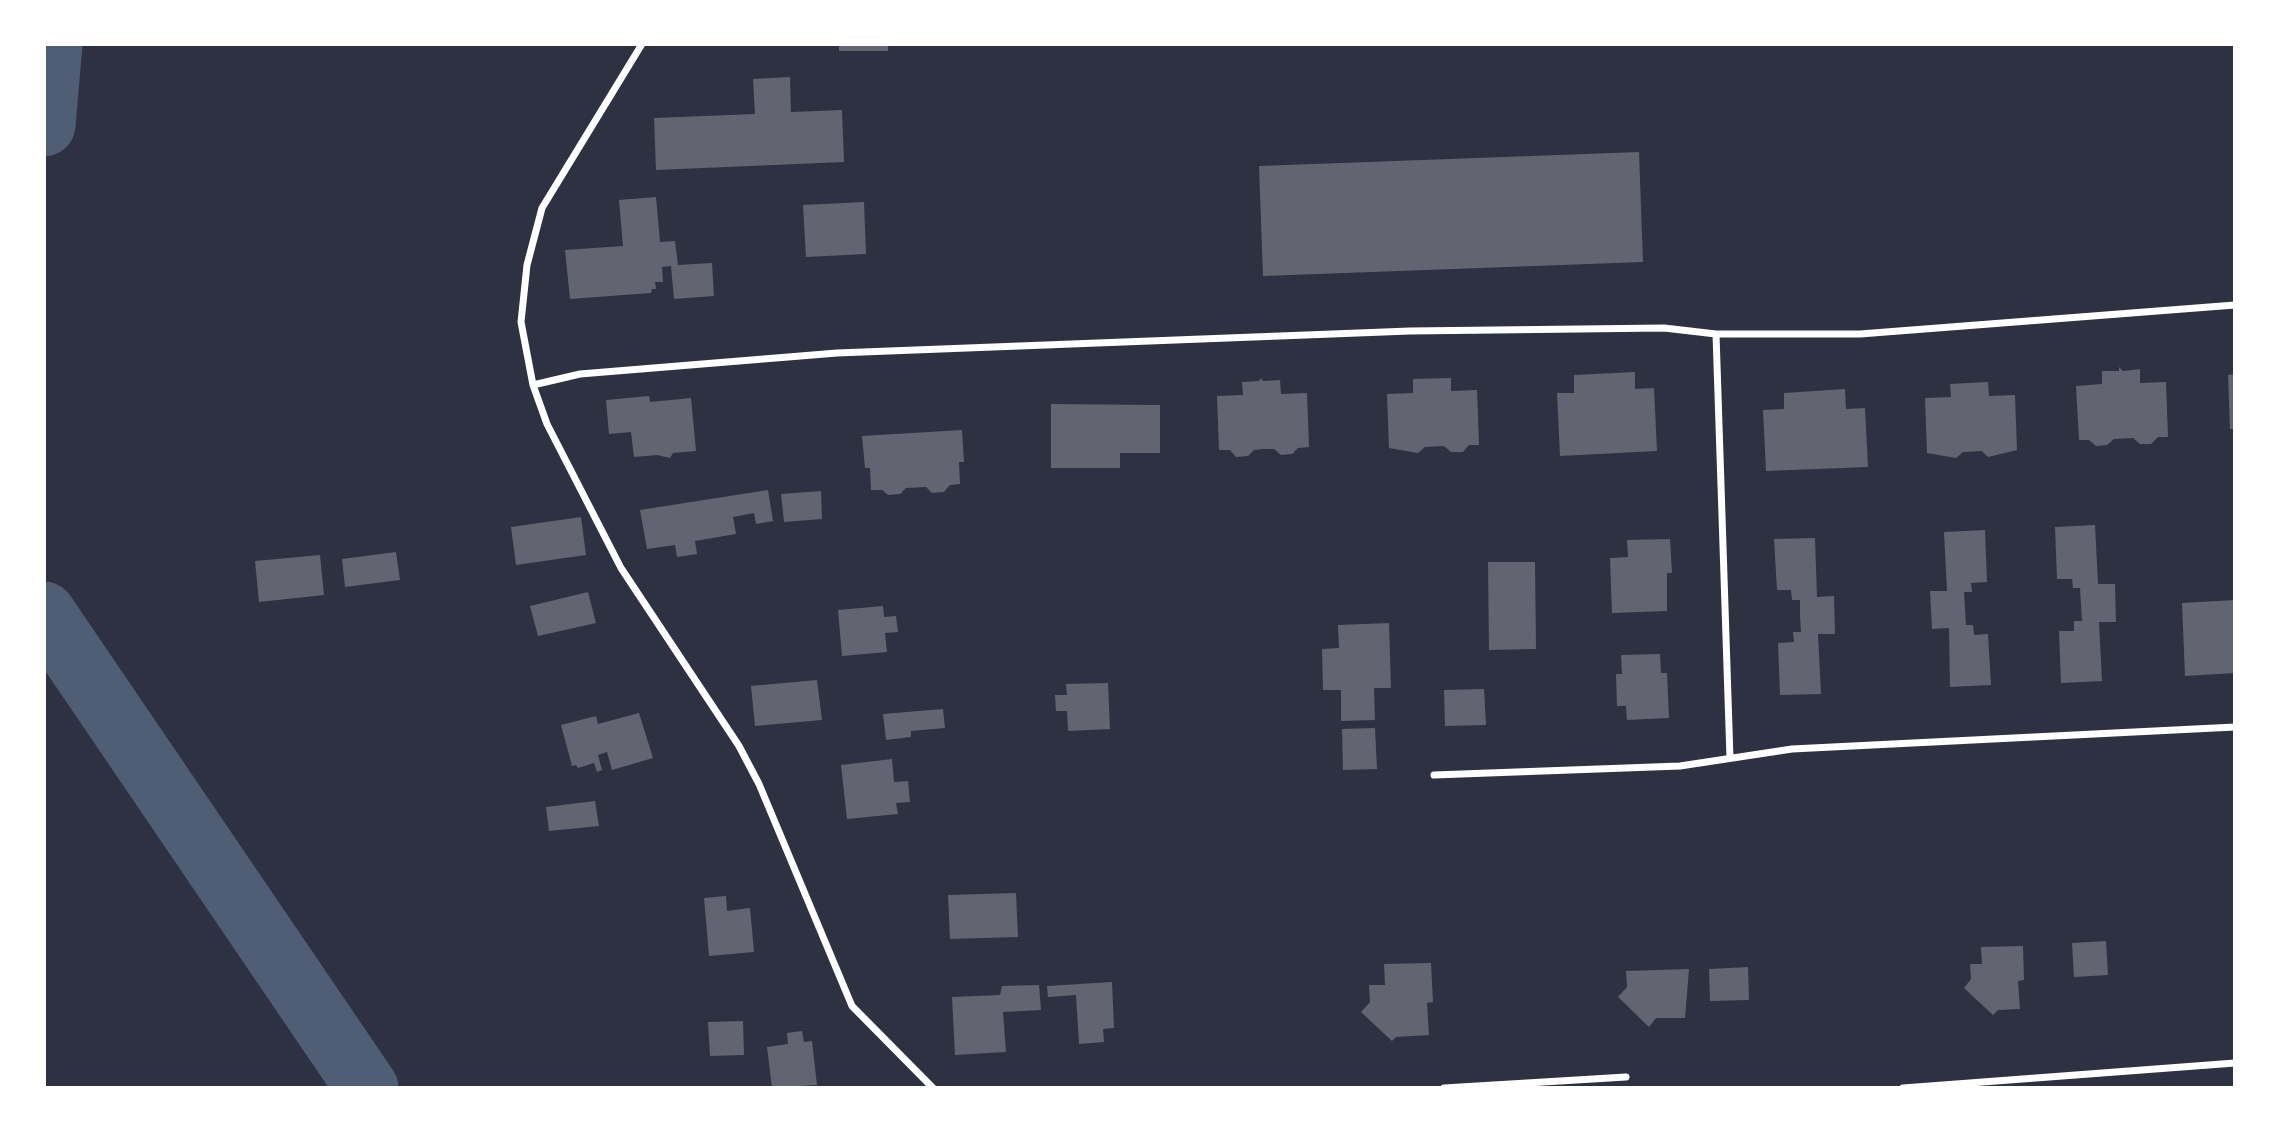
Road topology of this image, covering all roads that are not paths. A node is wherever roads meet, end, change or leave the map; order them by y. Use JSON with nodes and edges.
{"nodes":[{"id":1,"x":642,"y":44,"type":"edge"},
{"id":2,"x":2235,"y":305,"type":"edge"},
{"id":3,"x":1716,"y":334,"type":"junction"},
{"id":4,"x":533,"y":385,"type":"junction"},
{"id":5,"x":2235,"y":727,"type":"edge"},
{"id":6,"x":1730,"y":758,"type":"junction"},
{"id":7,"x":1434,"y":775,"type":"dead end"},
{"id":8,"x":2235,"y":1063,"type":"edge"},
{"id":9,"x":1626,"y":1077,"type":"dead end"},
{"id":10,"x":933,"y":1088,"type":"edge"},
{"id":11,"x":1444,"y":1088,"type":"edge"},
{"id":12,"x":1903,"y":1088,"type":"edge"}],
"edges":[{"from":1,"to":4,"type":"street"},
{"from":2,"to":3,"type":"street"},
{"from":3,"to":4,"type":"street"},
{"from":3,"to":6,"type":"street"},
{"from":4,"to":10,"type":"street"},
{"from":5,"to":6,"type":"street"},
{"from":6,"to":7,"type":"street"},
{"from":8,"to":12,"type":"street"},
{"from":9,"to":11,"type":"street"}]}
